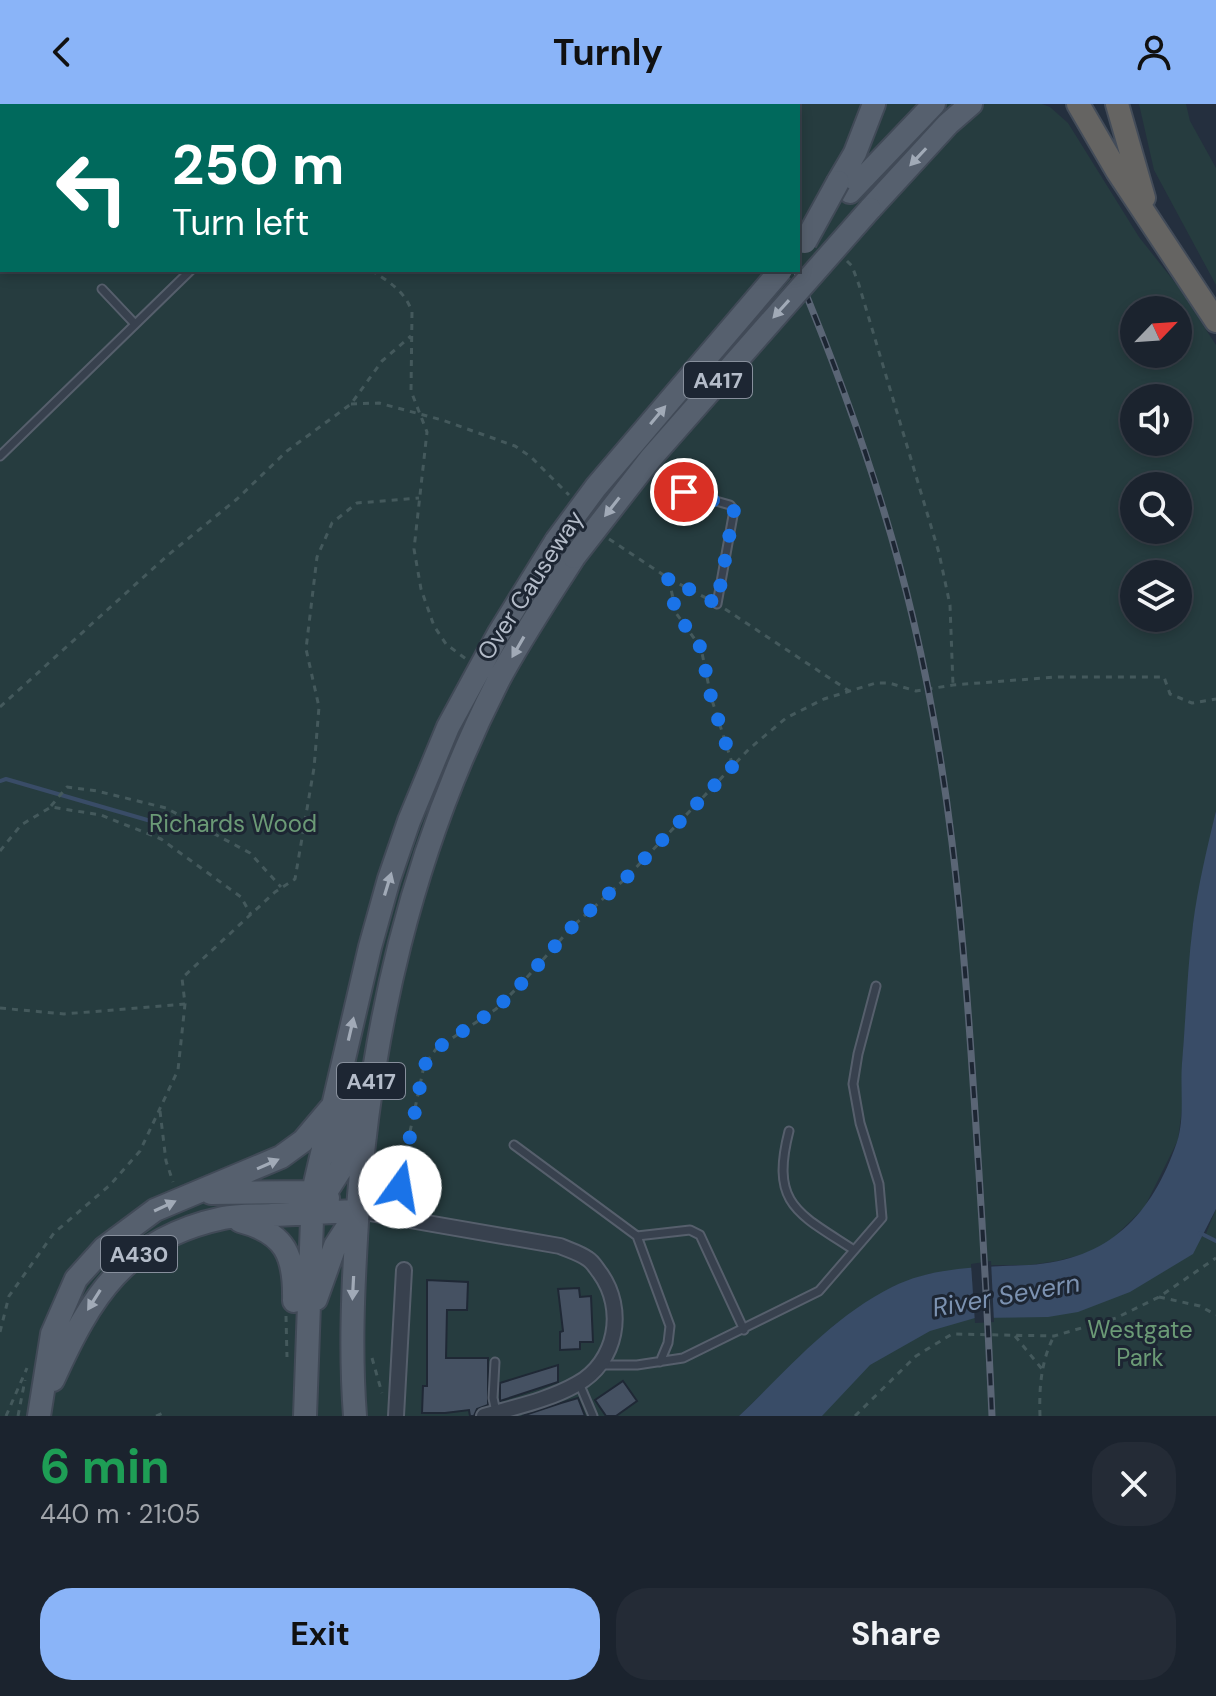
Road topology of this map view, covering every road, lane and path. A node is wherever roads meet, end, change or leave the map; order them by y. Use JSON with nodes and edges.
{"nodes":[{"id":1,"x":874,"y":104,"type":"edge"},
{"id":2,"x":934,"y":104,"type":"edge"},
{"id":3,"x":971,"y":104,"type":"edge"},
{"id":4,"x":1078,"y":104,"type":"edge"},
{"id":5,"x":1117,"y":104,"type":"edge"},
{"id":6,"x":844,"y":187,"type":"junction"},
{"id":7,"x":1150,"y":218,"type":"junction"},
{"id":8,"x":801,"y":246,"type":"edge"},
{"id":9,"x":841,"y":256,"type":"dead end"},
{"id":10,"x":189,"y":272,"type":"edge"},
{"id":11,"x":374,"y":272,"type":"edge"},
{"id":12,"x":779,"y":272,"type":"edge"},
{"id":13,"x":102,"y":289,"type":"dead end"},
{"id":14,"x":1216,"y":321,"type":"edge"},
{"id":15,"x":135,"y":324,"type":"junction"},
{"id":16,"x":411,"y":336,"type":"junction"},
{"id":17,"x":351,"y":404,"type":"junction"},
{"id":18,"x":419,"y":414,"type":"junction"},
{"id":19,"x":0,"y":456,"type":"edge"},
{"id":20,"x":659,"y":475,"type":"dead end"},
{"id":21,"x":419,"y":498,"type":"junction"},
{"id":22,"x":578,"y":505,"type":"dead end"},
{"id":23,"x":607,"y":537,"type":"dead end"},
{"id":24,"x":668,"y":578,"type":"junction"},
{"id":25,"x":717,"y":604,"type":"junction"},
{"id":26,"x":479,"y":668,"type":"junction"},
{"id":27,"x":499,"y":680,"type":"junction"},
{"id":28,"x":953,"y":685,"type":"junction"},
{"id":29,"x":850,"y":691,"type":"junction"},
{"id":30,"x":1216,"y":699,"type":"edge"},
{"id":31,"x":0,"y":707,"type":"edge"},
{"id":32,"x":733,"y":766,"type":"junction"},
{"id":33,"x":51,"y":807,"type":"junction"},
{"id":34,"x":0,"y":851,"type":"edge"},
{"id":35,"x":281,"y":887,"type":"junction"},
{"id":36,"x":251,"y":915,"type":"junction"},
{"id":37,"x":876,"y":986,"type":"dead end"},
{"id":38,"x":386,"y":998,"type":"junction"},
{"id":39,"x":185,"y":1004,"type":"junction"},
{"id":40,"x":0,"y":1008,"type":"edge"},
{"id":41,"x":333,"y":1105,"type":"junction"},
{"id":42,"x":160,"y":1108,"type":"junction"},
{"id":43,"x":789,"y":1131,"type":"dead end"},
{"id":44,"x":514,"y":1145,"type":"dead end"},
{"id":45,"x":174,"y":1183,"type":"dead end"},
{"id":46,"x":195,"y":1193,"type":"junction"},
{"id":47,"x":317,"y":1201,"type":"junction"},
{"id":48,"x":358,"y":1211,"type":"junction"},
{"id":49,"x":391,"y":1214,"type":"junction"},
{"id":50,"x":225,"y":1217,"type":"junction"},
{"id":51,"x":637,"y":1236,"type":"junction"},
{"id":52,"x":854,"y":1250,"type":"junction"},
{"id":53,"x":1216,"y":1258,"type":"edge"},
{"id":54,"x":404,"y":1270,"type":"dead end"},
{"id":55,"x":1159,"y":1297,"type":"junction"},
{"id":56,"x":286,"y":1313,"type":"dead end"},
{"id":57,"x":1216,"y":1315,"type":"edge"},
{"id":58,"x":744,"y":1330,"type":"junction"},
{"id":59,"x":0,"y":1332,"type":"edge"},
{"id":60,"x":1015,"y":1336,"type":"junction"},
{"id":61,"x":1054,"y":1336,"type":"junction"},
{"id":62,"x":306,"y":1340,"type":"junction"},
{"id":63,"x":372,"y":1358,"type":"dead end"},
{"id":64,"x":495,"y":1362,"type":"dead end"},
{"id":65,"x":660,"y":1362,"type":"junction"},
{"id":66,"x":296,"y":1365,"type":"junction"},
{"id":67,"x":601,"y":1365,"type":"junction"},
{"id":68,"x":27,"y":1368,"type":"dead end"},
{"id":69,"x":1042,"y":1369,"type":"junction"},
{"id":70,"x":579,"y":1383,"type":"junction"},
{"id":71,"x":384,"y":1401,"type":"dead end"},
{"id":72,"x":40,"y":1410,"type":"edge"},
{"id":73,"x":165,"y":1412,"type":"dead end"},
{"id":74,"x":490,"y":1414,"type":"edge"},
{"id":75,"x":6,"y":1416,"type":"edge"},
{"id":76,"x":156,"y":1416,"type":"edge"},
{"id":77,"x":305,"y":1416,"type":"edge"},
{"id":78,"x":355,"y":1416,"type":"edge"},
{"id":79,"x":396,"y":1416,"type":"edge"},
{"id":80,"x":593,"y":1416,"type":"edge"},
{"id":81,"x":855,"y":1416,"type":"edge"},
{"id":82,"x":1040,"y":1416,"type":"edge"}],
"edges":[{"from":1,"to":6,"type":"main road"},
{"from":2,"to":6,"type":"main road"},
{"from":3,"to":27,"type":"main road","name":"Over Causeway","number":"A417","one_way":true,"bridge":true},
{"from":4,"to":7,"type":"highway"},
{"from":5,"to":7,"type":"highway"},
{"from":6,"to":8,"type":"main road","bridge":true},
{"from":7,"to":14,"type":"highway"},
{"from":9,"to":28,"type":"path"},
{"from":10,"to":15,"type":"lane"},
{"from":11,"to":16,"type":"path"},
{"from":26,"to":12,"type":"main road","name":"Over Causeway","number":"A417","one_way":true,"bridge":true},
{"from":13,"to":15,"type":"lane"},
{"from":15,"to":19,"type":"lane"},
{"from":16,"to":17,"type":"path"},
{"from":16,"to":18,"type":"path"},
{"from":17,"to":18,"type":"path"},
{"from":17,"to":31,"type":"path"},
{"from":18,"to":21,"type":"path"},
{"from":18,"to":22,"type":"path"},
{"from":20,"to":25,"type":"lane"},
{"from":21,"to":26,"type":"path"},
{"from":21,"to":35,"type":"path"},
{"from":23,"to":24,"type":"path"},
{"from":24,"to":25,"type":"path"},
{"from":24,"to":32,"type":"path"},
{"from":25,"to":29,"type":"path"},
{"from":26,"to":27,"type":"main road"},
{"from":41,"to":26,"type":"main road","name":"Over Causeway","number":"A417","one_way":true},
{"from":27,"to":38,"type":"main road","name":"Over Causeway","number":"A417"},
{"from":28,"to":29,"type":"path"},
{"from":28,"to":30,"type":"path"},
{"from":29,"to":32,"type":"path"},
{"from":32,"to":49,"type":"path"},
{"from":33,"to":34,"type":"path"},
{"from":33,"to":35,"type":"path"},
{"from":33,"to":36,"type":"path"},
{"from":35,"to":36,"type":"path"},
{"from":36,"to":39,"type":"path"},
{"from":37,"to":52,"type":"lane"},
{"from":38,"to":47,"type":"main road","number":"A417"},
{"from":38,"to":48,"type":"main road","name":"Over Causeway","number":"A417"},
{"from":39,"to":40,"type":"path"},
{"from":39,"to":42,"type":"path"},
{"from":46,"to":41,"type":"main road","number":"A430","one_way":true},
{"from":41,"to":47,"type":"main road","name":"Over Causeway","number":"A417"},
{"from":42,"to":45,"type":"path"},
{"from":42,"to":59,"type":"path"},
{"from":43,"to":52,"type":"lane"},
{"from":44,"to":51,"type":"lane"},
{"from":46,"to":47,"type":"main road","number":"A430"},
{"from":72,"to":46,"type":"main road","number":"A430","one_way":true},
{"from":47,"to":48,"type":"main road"},
{"from":47,"to":50,"type":"main road","number":"A430"},
{"from":47,"to":62,"type":"main road","number":"A417"},
{"from":48,"to":49,"type":"street"},
{"from":48,"to":62,"type":"main road","number":"A417"},
{"from":48,"to":78,"type":"main road","number":"A417","one_way":true},
{"from":49,"to":67,"type":"street"},
{"from":50,"to":66,"type":"main road"},
{"from":50,"to":72,"type":"main road","number":"A430","one_way":true},
{"from":51,"to":58,"type":"lane"},
{"from":51,"to":65,"type":"lane"},
{"from":52,"to":58,"type":"lane"},
{"from":53,"to":55,"type":"path"},
{"from":54,"to":79,"type":"street"},
{"from":55,"to":57,"type":"path"},
{"from":55,"to":61,"type":"path"},
{"from":56,"to":66,"type":"path"},
{"from":58,"to":65,"type":"lane"},
{"from":60,"to":61,"type":"path"},
{"from":60,"to":69,"type":"path"},
{"from":60,"to":81,"type":"path"},
{"from":61,"to":69,"type":"path"},
{"from":62,"to":66,"type":"main road","number":"A417"},
{"from":63,"to":71,"type":"path"},
{"from":64,"to":74,"type":"lane"},
{"from":65,"to":67,"type":"lane"},
{"from":66,"to":77,"type":"main road","number":"A417"},
{"from":67,"to":70,"type":"street"},
{"from":68,"to":75,"type":"path"},
{"from":69,"to":82,"type":"path"},
{"from":70,"to":74,"type":"street"},
{"from":70,"to":80,"type":"lane"},
{"from":73,"to":76,"type":"path"}]}
